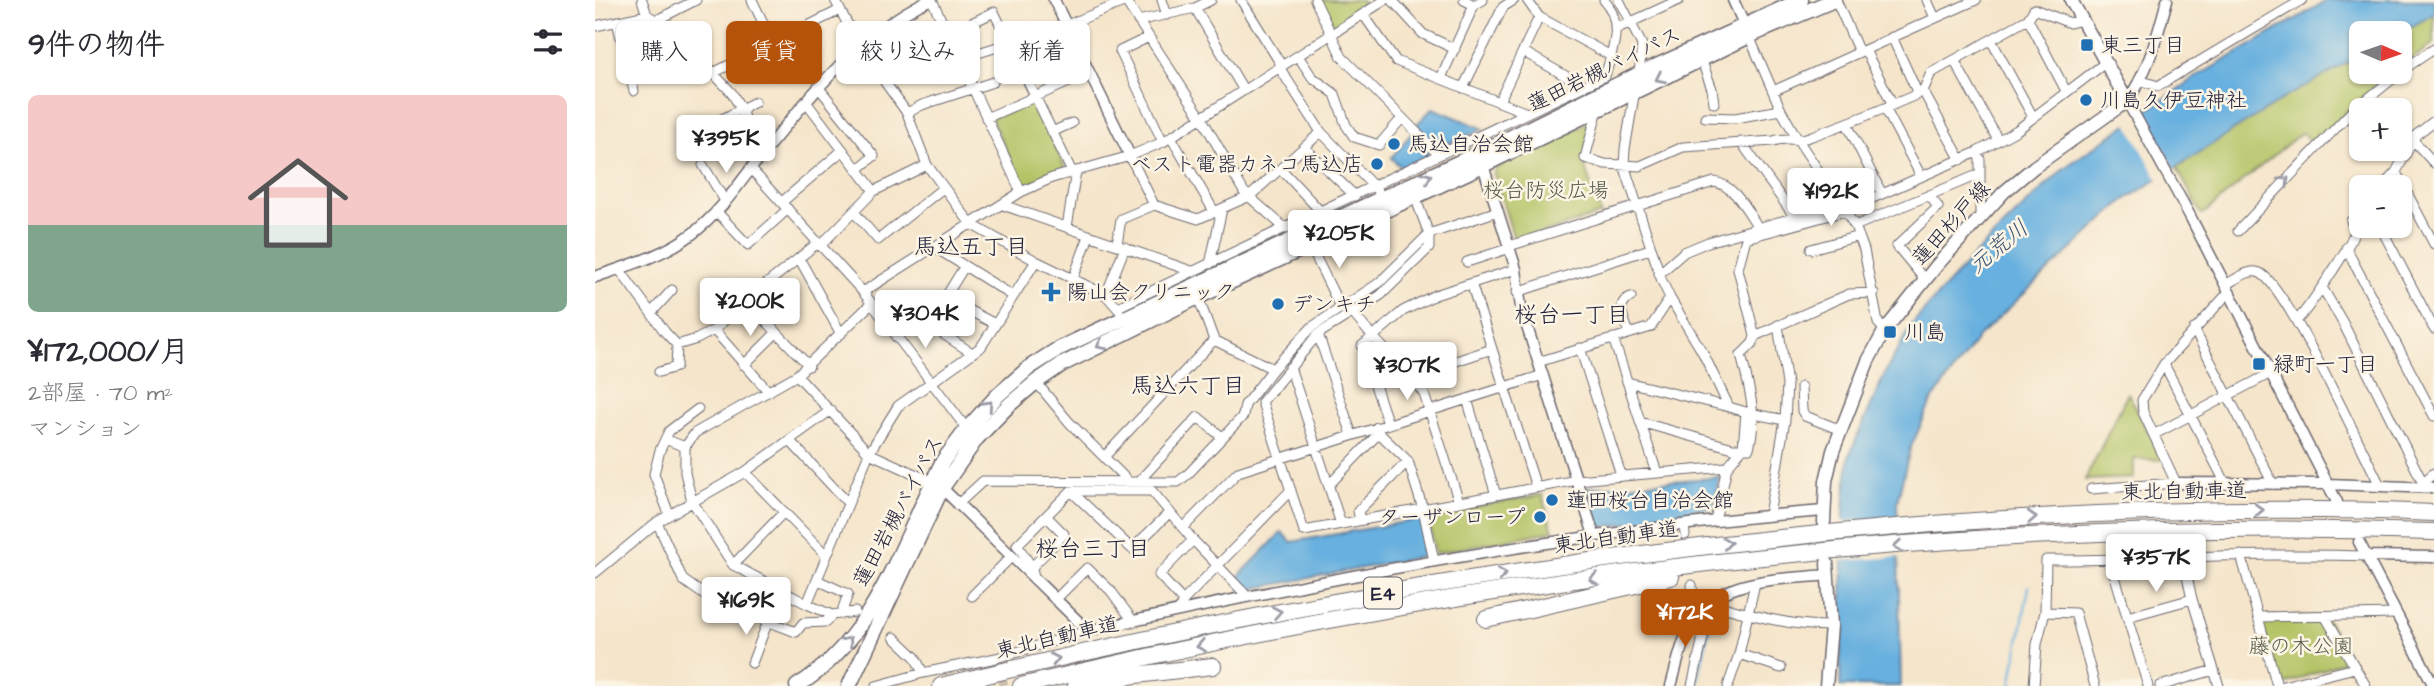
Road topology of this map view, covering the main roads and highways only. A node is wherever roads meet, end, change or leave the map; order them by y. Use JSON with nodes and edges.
{"nodes":[{"id":1,"x":1801,"y":0,"type":"edge"},
{"id":2,"x":1835,"y":0,"type":"edge"},
{"id":3,"x":2071,"y":0,"type":"edge"},
{"id":4,"x":1747,"y":30,"type":"junction"},
{"id":5,"x":1481,"y":159,"type":"junction"},
{"id":6,"x":938,"y":484,"type":"junction"},
{"id":7,"x":2434,"y":513,"type":"edge"},
{"id":8,"x":1826,"y":522,"type":"junction"},
{"id":9,"x":2434,"y":532,"type":"edge"},
{"id":10,"x":1728,"y":562,"type":"junction"},
{"id":11,"x":1829,"y":563,"type":"junction"},
{"id":12,"x":1486,"y":619,"type":"dead end"},
{"id":13,"x":1213,"y":666,"type":"dead end"},
{"id":14,"x":797,"y":686,"type":"edge"},
{"id":15,"x":849,"y":686,"type":"edge"},
{"id":16,"x":941,"y":686,"type":"edge"},
{"id":17,"x":1021,"y":686,"type":"edge"},
{"id":18,"x":1076,"y":686,"type":"edge"},
{"id":19,"x":1826,"y":686,"type":"edge"}],
"edges":[{"from":1,"to":4,"type":"highway","name":"蓮田岩槻バイパス"},
{"from":2,"to":4,"type":"highway","name":"蓮田岩槻バイパス"},
{"from":3,"to":8,"type":"main road","name":"蓮田杉戸線"},
{"from":4,"to":5,"type":"highway","name":"蓮田岩槻バイパス","one_way":true},
{"from":4,"to":5,"type":"highway","name":"蓮田岩槻バイパス"},
{"from":5,"to":6,"type":"highway","name":"蓮田岩槻バイパス","one_way":true},
{"from":6,"to":5,"type":"highway","name":"蓮田岩槻バイパス","one_way":true},
{"from":14,"to":6,"type":"highway","name":"蓮田岩槻バイパス","one_way":true},
{"from":6,"to":15,"type":"highway","name":"蓮田岩槻バイパス"},
{"from":8,"to":7,"type":"highway","name":"東北自動車道","number":"E4","one_way":true},
{"from":16,"to":8,"type":"highway","name":"東北自動車道","number":"E4","one_way":true},
{"from":9,"to":11,"type":"highway","name":"東北自動車道","number":"E4","one_way":true},
{"from":10,"to":11,"type":"highway","name":"東北自動車道","number":"E4"},
{"from":10,"to":12,"type":"highway"},
{"from":10,"to":17,"type":"highway","name":"東北自動車道","number":"E4","one_way":true},
{"from":11,"to":19,"type":"main road"},
{"from":13,"to":18,"type":"highway"}]}
